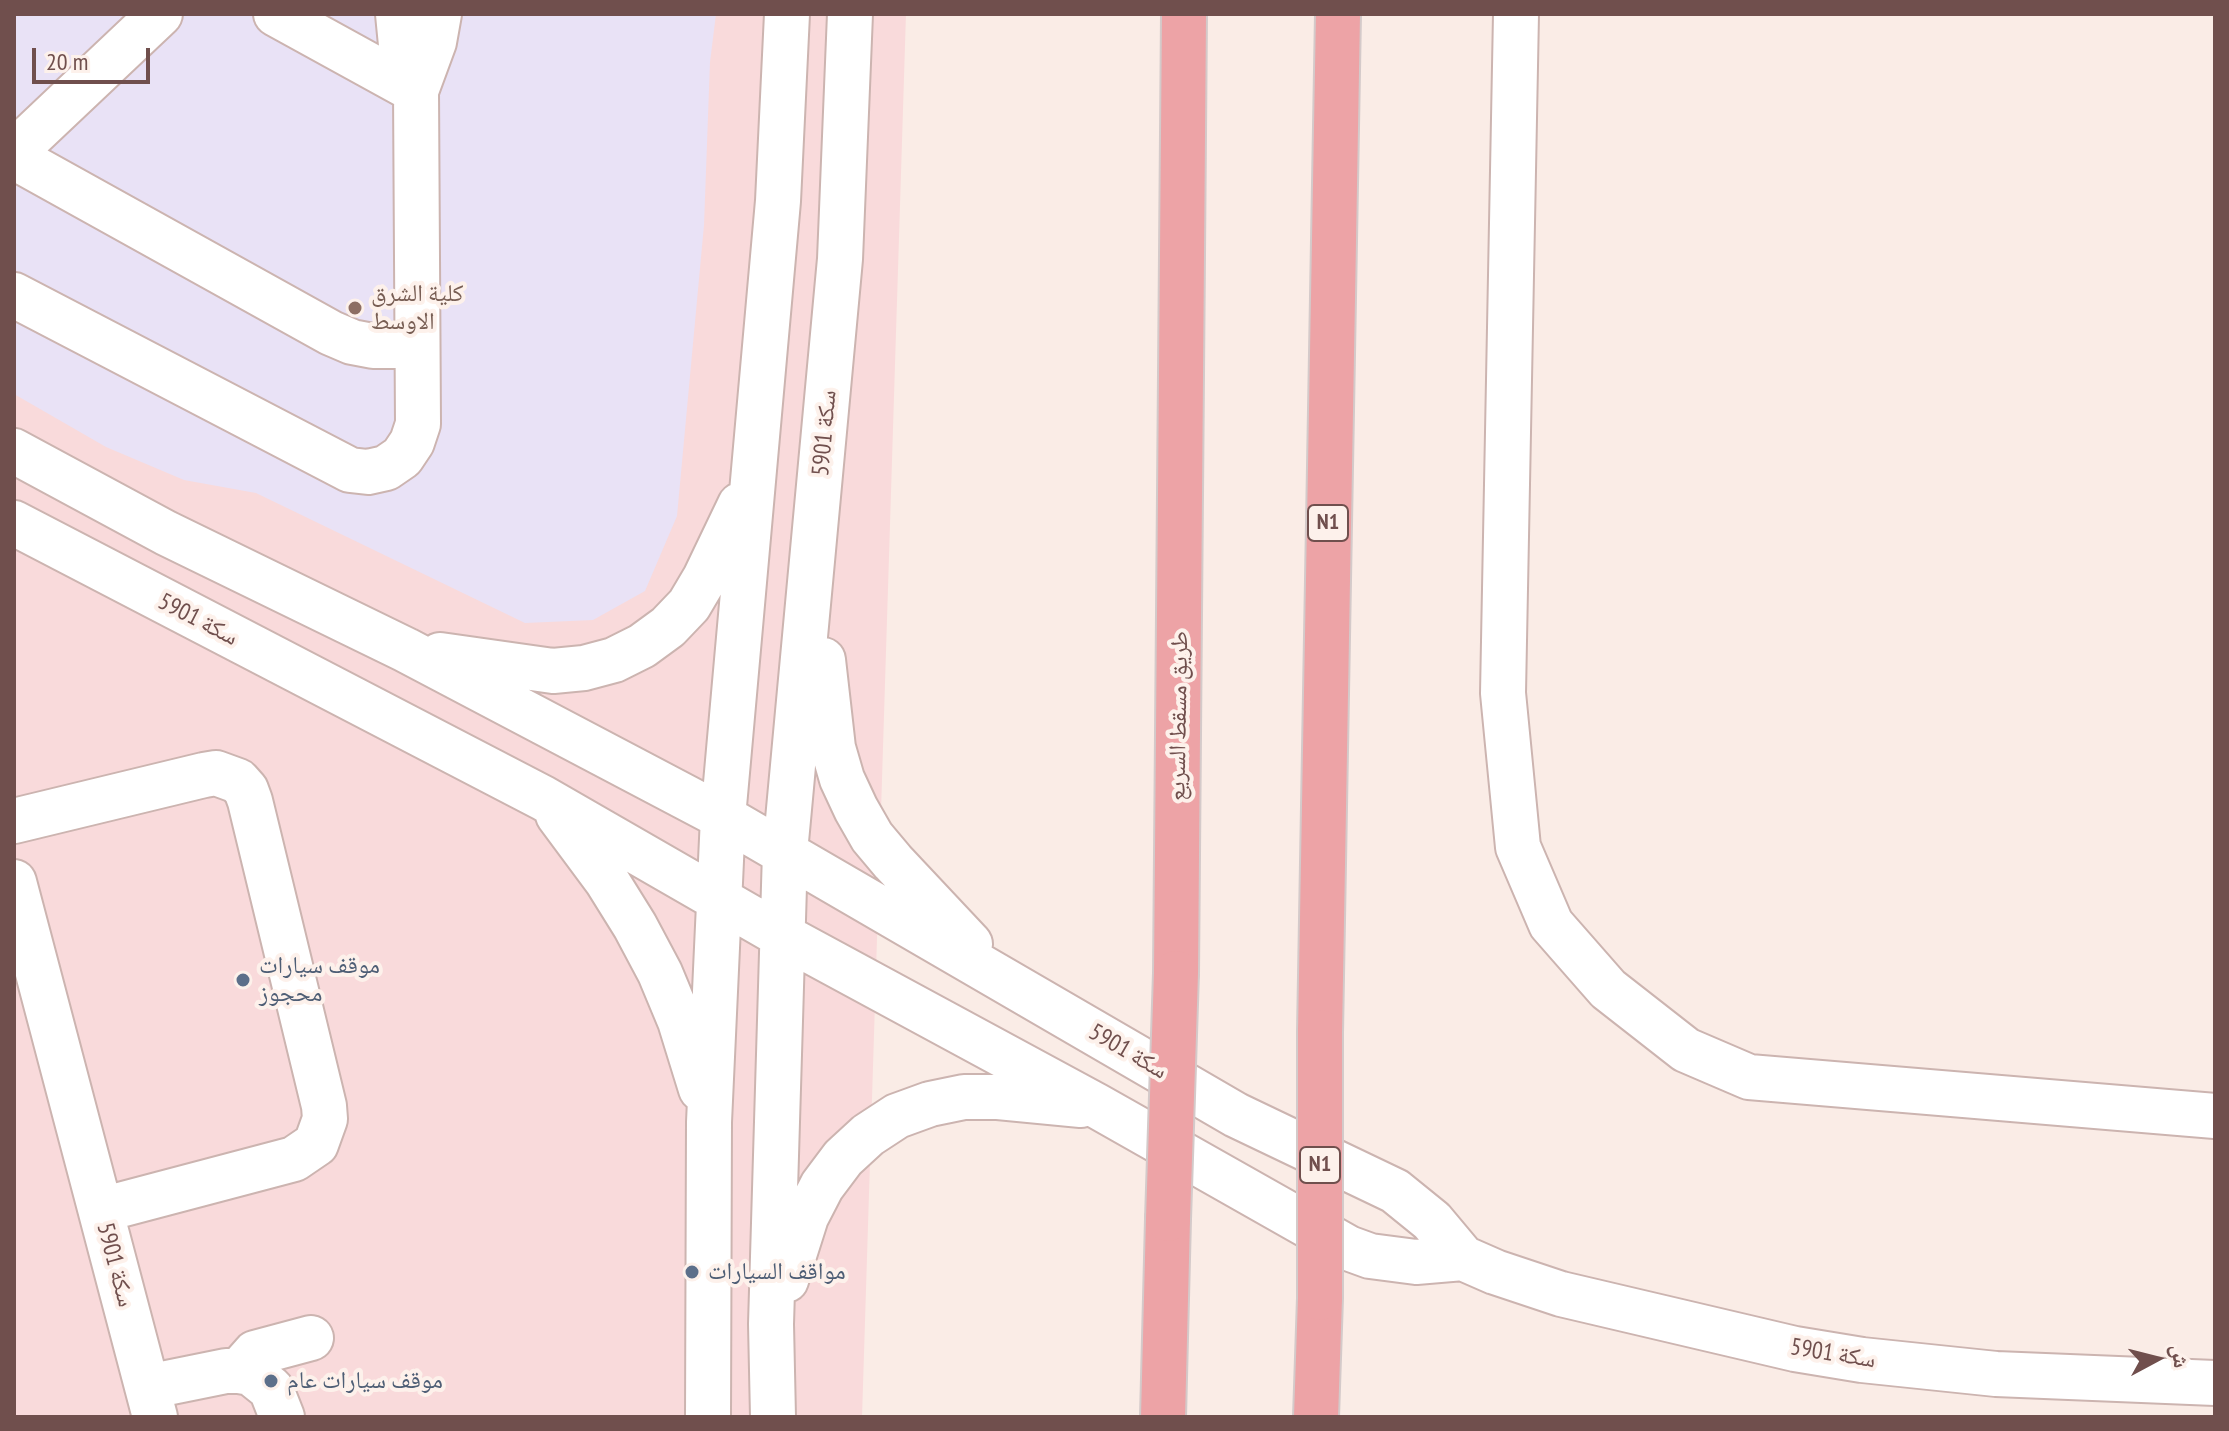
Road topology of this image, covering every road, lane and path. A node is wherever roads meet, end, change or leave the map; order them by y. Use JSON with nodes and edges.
{"nodes":[{"id":1,"x":160,"y":14,"type":"edge"},
{"id":2,"x":276,"y":14,"type":"edge"},
{"id":3,"x":398,"y":14,"type":"edge"},
{"id":4,"x":439,"y":14,"type":"edge"},
{"id":5,"x":787,"y":14,"type":"edge"},
{"id":6,"x":850,"y":14,"type":"edge"},
{"id":7,"x":1184,"y":14,"type":"edge"},
{"id":8,"x":1338,"y":14,"type":"edge"},
{"id":9,"x":1516,"y":14,"type":"edge"},
{"id":10,"x":416,"y":91,"type":"junction"},
{"id":11,"x":14,"y":155,"type":"edge"},
{"id":12,"x":14,"y":295,"type":"edge"},
{"id":13,"x":416,"y":342,"type":"junction"},
{"id":14,"x":14,"y":451,"type":"edge"},
{"id":15,"x":753,"y":478,"type":"junction"},
{"id":16,"x":14,"y":523,"type":"edge"},
{"id":17,"x":814,"y":555,"type":"junction"},
{"id":18,"x":406,"y":650,"type":"junction"},
{"id":19,"x":543,"y":798,"type":"junction"},
{"id":20,"x":723,"y":817,"type":"junction"},
{"id":21,"x":14,"y":821,"type":"edge"},
{"id":22,"x":785,"y":852,"type":"junction"},
{"id":23,"x":14,"y":882,"type":"edge"},
{"id":24,"x":720,"y":899,"type":"junction"},
{"id":25,"x":781,"y":935,"type":"junction"},
{"id":26,"x":1005,"y":980,"type":"junction"},
{"id":27,"x":1097,"y":1106,"type":"junction"},
{"id":28,"x":2215,"y":1116,"type":"edge"},
{"id":29,"x":709,"y":1122,"type":"junction"},
{"id":30,"x":101,"y":1210,"type":"junction"},
{"id":31,"x":1463,"y":1258,"type":"junction"},
{"id":32,"x":771,"y":1324,"type":"junction"},
{"id":33,"x":311,"y":1338,"type":"dead end"},
{"id":34,"x":239,"y":1371,"type":"junction"},
{"id":35,"x":2215,"y":1383,"type":"edge"},
{"id":36,"x":151,"y":1402,"type":"edge"},
{"id":37,"x":282,"y":1417,"type":"edge"},
{"id":38,"x":708,"y":1417,"type":"edge"},
{"id":39,"x":773,"y":1417,"type":"edge"},
{"id":40,"x":1163,"y":1417,"type":"edge"},
{"id":41,"x":1316,"y":1417,"type":"edge"}],
"edges":[{"from":1,"to":11,"type":"street"},
{"from":2,"to":10,"type":"street"},
{"from":3,"to":10,"type":"street"},
{"from":4,"to":10,"type":"street"},
{"from":5,"to":15,"type":"street"},
{"from":6,"to":17,"type":"street","name":"سكة 5901"},
{"from":7,"to":40,"type":"highway","name":"طريق مسقط السريع","bridge":true},
{"from":8,"to":41,"type":"highway","number":"N1","bridge":true},
{"from":9,"to":28,"type":"street"},
{"from":10,"to":13,"type":"street"},
{"from":11,"to":13,"type":"street"},
{"from":12,"to":13,"type":"street"},
{"from":14,"to":18,"type":"street","name":"سكة 5901"},
{"from":15,"to":18,"type":"street"},
{"from":15,"to":20,"type":"street"},
{"from":16,"to":19,"type":"street","name":"سكة 5901"},
{"from":17,"to":22,"type":"street","name":"سكة 5901"},
{"from":17,"to":26,"type":"street"},
{"from":18,"to":20,"type":"street","name":"سكة 5901"},
{"from":19,"to":24,"type":"street","name":"سكة 5901"},
{"from":19,"to":29,"type":"street"},
{"from":20,"to":22,"type":"street","name":"سكة 5901"},
{"from":20,"to":24,"type":"street"},
{"from":21,"to":30,"type":"street"},
{"from":22,"to":25,"type":"street","name":"سكة 5901"},
{"from":22,"to":26,"type":"street","name":"سكة 5901"},
{"from":23,"to":30,"type":"street","name":"سكة 5901"},
{"from":24,"to":25,"type":"street","name":"سكة 5901"},
{"from":24,"to":29,"type":"street"},
{"from":25,"to":27,"type":"street","name":"سكة 5901"},
{"from":25,"to":32,"type":"street","name":"سكة 5901"},
{"from":26,"to":31,"type":"street","name":"سكة 5901"},
{"from":27,"to":31,"type":"street","name":"سكة 5901"},
{"from":27,"to":32,"type":"street"},
{"from":29,"to":38,"type":"street"},
{"from":30,"to":36,"type":"street","name":"سكة 5901"},
{"from":31,"to":35,"type":"street","name":"سكة 5901"},
{"from":32,"to":39,"type":"street","name":"سكة 5901"},
{"from":33,"to":34,"type":"street"},
{"from":34,"to":36,"type":"street"},
{"from":34,"to":37,"type":"street"}]}
